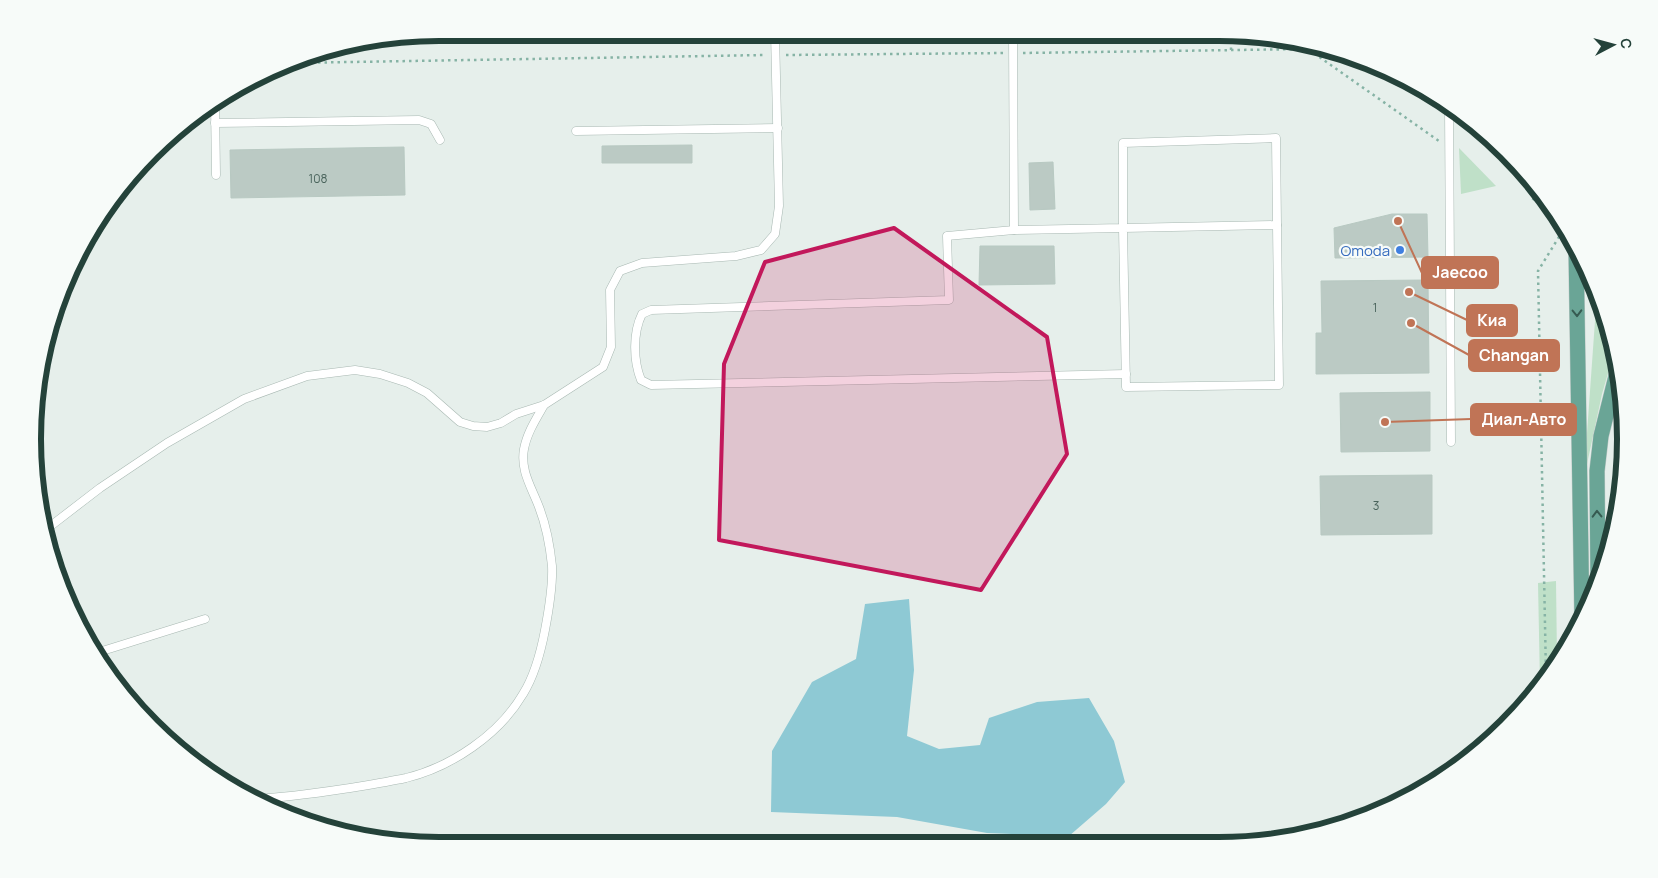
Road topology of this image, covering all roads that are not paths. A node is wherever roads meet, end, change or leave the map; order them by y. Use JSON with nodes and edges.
{"nodes":[{"id":1,"x":775,"y":41,"type":"edge"},
{"id":2,"x":1013,"y":41,"type":"edge"},
{"id":3,"x":215,"y":110,"type":"edge"},
{"id":4,"x":1449,"y":115,"type":"edge"},
{"id":5,"x":215,"y":123,"type":"junction"},
{"id":6,"x":778,"y":128,"type":"junction"},
{"id":7,"x":576,"y":131,"type":"dead end"},
{"id":8,"x":440,"y":140,"type":"dead end"},
{"id":9,"x":216,"y":175,"type":"dead end"},
{"id":10,"x":1277,"y":225,"type":"junction"},
{"id":11,"x":1123,"y":228,"type":"junction"},
{"id":12,"x":1014,"y":230,"type":"junction"},
{"id":13,"x":1576,"y":264,"type":"edge"},
{"id":14,"x":1126,"y":374,"type":"junction"},
{"id":15,"x":1613,"y":388,"type":"edge"},
{"id":16,"x":544,"y":405,"type":"junction"},
{"id":17,"x":1451,"y":442,"type":"dead end"},
{"id":18,"x":51,"y":526,"type":"edge"},
{"id":19,"x":1598,"y":561,"type":"edge"},
{"id":20,"x":1582,"y":601,"type":"edge"},
{"id":21,"x":204,"y":619,"type":"dead end"},
{"id":22,"x":103,"y":651,"type":"edge"},
{"id":23,"x":267,"y":798,"type":"edge"}],
"edges":[{"from":1,"to":6,"type":"lane"},
{"from":2,"to":12,"type":"lane"},
{"from":3,"to":5,"type":"lane"},
{"from":4,"to":17,"type":"lane"},
{"from":5,"to":8,"type":"lane"},
{"from":5,"to":9,"type":"lane"},
{"from":6,"to":7,"type":"lane"},
{"from":6,"to":16,"type":"lane"},
{"from":10,"to":11,"type":"lane"},
{"from":10,"to":11,"type":"lane"},
{"from":10,"to":14,"type":"lane"},
{"from":11,"to":12,"type":"lane"},
{"from":11,"to":14,"type":"lane"},
{"from":12,"to":14,"type":"lane"},
{"from":13,"to":20,"type":"main road","one_way":true},
{"from":19,"to":15,"type":"main road","one_way":true},
{"from":16,"to":18,"type":"lane"},
{"from":16,"to":23,"type":"lane"},
{"from":21,"to":22,"type":"lane"}]}
